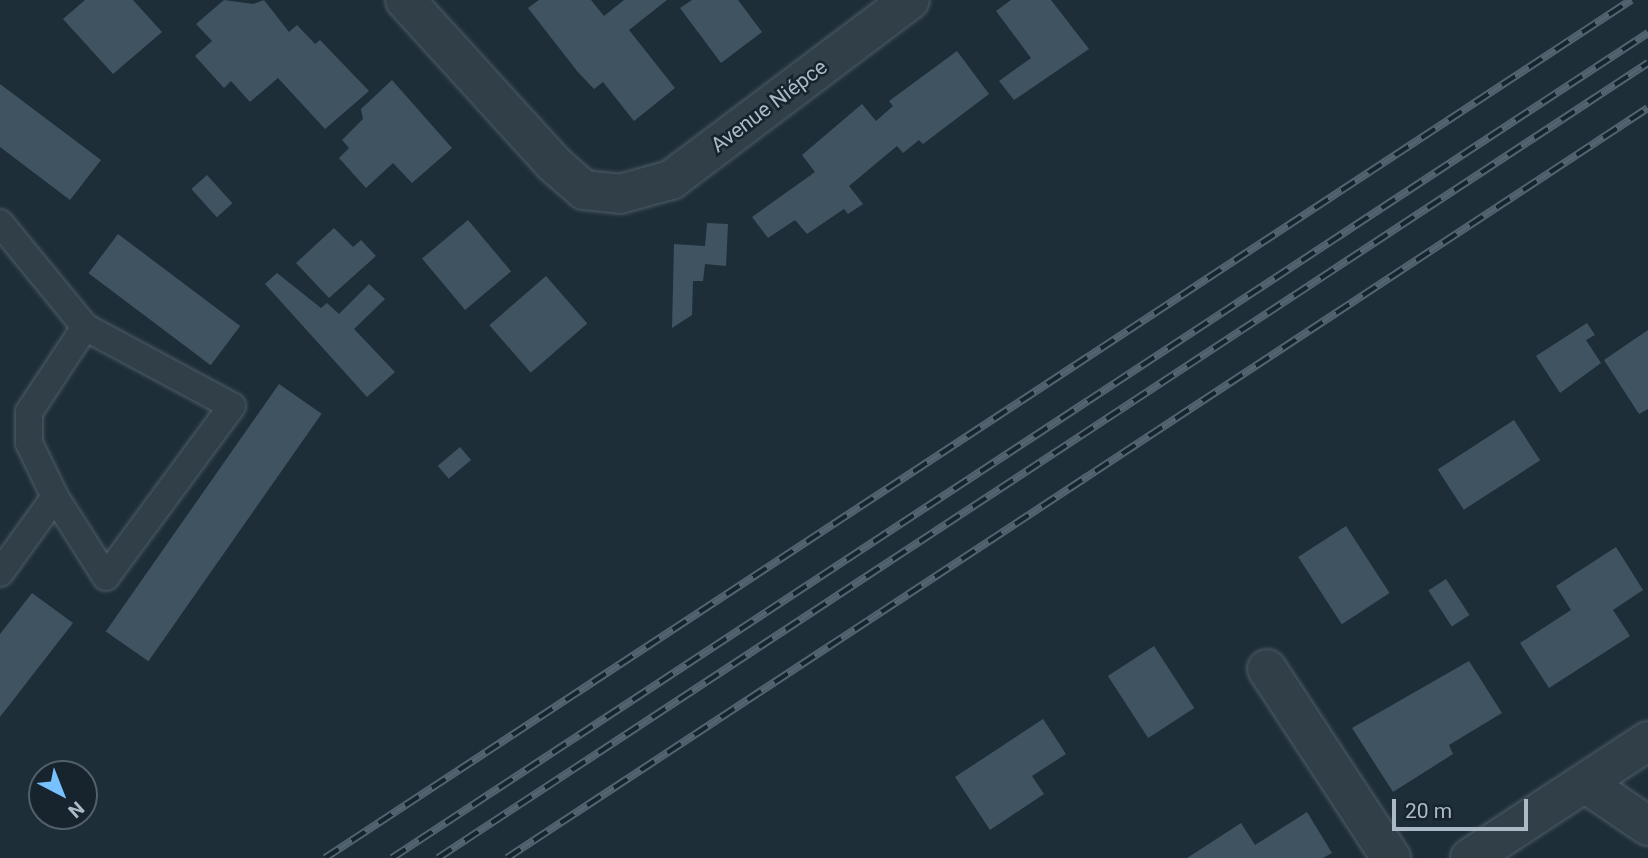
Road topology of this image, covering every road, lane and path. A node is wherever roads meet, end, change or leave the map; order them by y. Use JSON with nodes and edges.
{"nodes":[{"id":1,"x":405,"y":0,"type":"edge"},
{"id":2,"x":910,"y":0,"type":"edge"},
{"id":3,"x":0,"y":223,"type":"edge"},
{"id":4,"x":85,"y":327,"type":"junction"},
{"id":5,"x":55,"y":497,"type":"junction"},
{"id":6,"x":0,"y":573,"type":"edge"},
{"id":7,"x":1267,"y":668,"type":"dead end"},
{"id":8,"x":1648,"y":741,"type":"edge"},
{"id":9,"x":1585,"y":783,"type":"junction"},
{"id":10,"x":1648,"y":826,"type":"edge"},
{"id":11,"x":1391,"y":858,"type":"edge"},
{"id":12,"x":1470,"y":858,"type":"edge"}],
"edges":[{"from":1,"to":2,"type":"street","name":"Avenue Niépce"},
{"from":3,"to":4,"type":"lane"},
{"from":4,"to":5,"type":"lane"},
{"from":4,"to":5,"type":"lane"},
{"from":5,"to":6,"type":"lane"},
{"from":7,"to":11,"type":"street"},
{"from":8,"to":9,"type":"street"},
{"from":9,"to":10,"type":"street"},
{"from":9,"to":12,"type":"street"}]}
